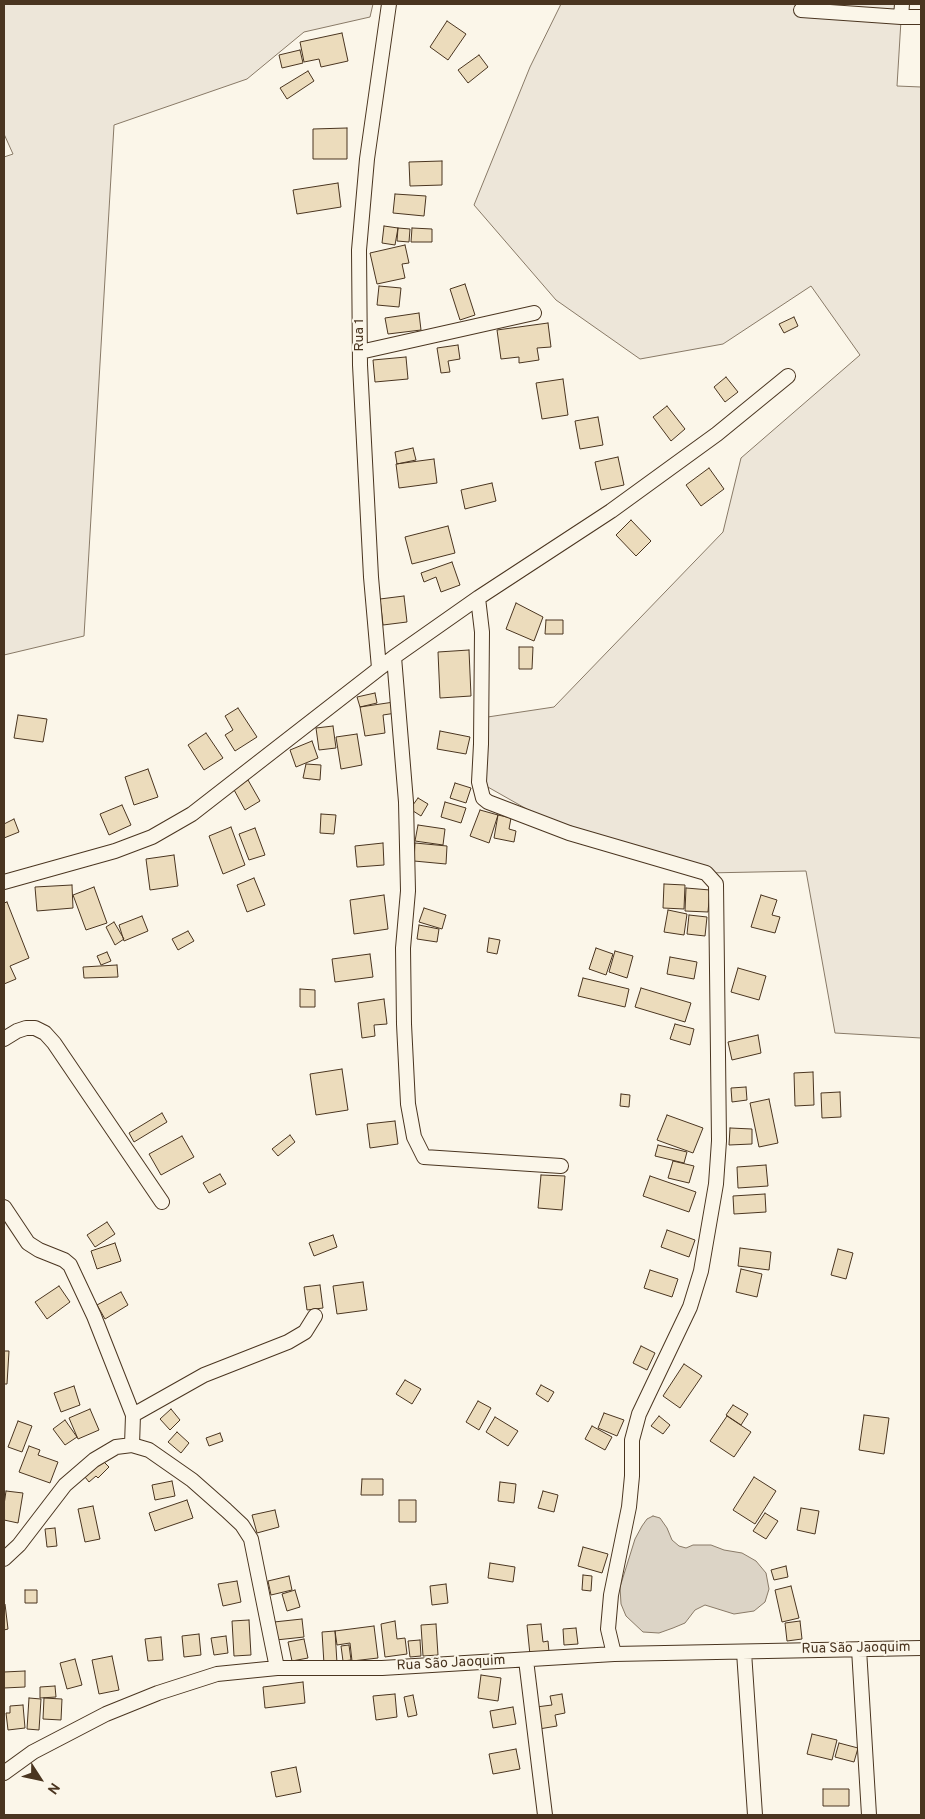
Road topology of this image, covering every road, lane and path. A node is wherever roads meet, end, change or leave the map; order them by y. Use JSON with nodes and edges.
{"nodes":[{"id":1,"x":389,"y":4,"type":"edge"},
{"id":2,"x":801,"y":10,"type":"dead end"},
{"id":3,"x":902,"y":10,"type":"edge"},
{"id":4,"x":921,"y":17,"type":"edge"},
{"id":5,"x":534,"y":313,"type":"dead end"},
{"id":6,"x":360,"y":352,"type":"junction"},
{"id":7,"x":788,"y":376,"type":"dead end"},
{"id":8,"x":478,"y":598,"type":"junction"},
{"id":9,"x":394,"y":657,"type":"junction"},
{"id":10,"x":379,"y":668,"type":"junction"},
{"id":11,"x":4,"y":882,"type":"edge"},
{"id":12,"x":4,"y":1039,"type":"edge"},
{"id":13,"x":562,"y":1166,"type":"dead end"},
{"id":14,"x":162,"y":1202,"type":"dead end"},
{"id":15,"x":4,"y":1207,"type":"edge"},
{"id":16,"x":315,"y":1316,"type":"dead end"},
{"id":17,"x":133,"y":1415,"type":"junction"},
{"id":18,"x":132,"y":1444,"type":"junction"},
{"id":19,"x":4,"y":1559,"type":"edge"},
{"id":20,"x":921,"y":1648,"type":"edge"},
{"id":21,"x":859,"y":1649,"type":"junction"},
{"id":22,"x":744,"y":1652,"type":"junction"},
{"id":23,"x":614,"y":1654,"type":"junction"},
{"id":24,"x":526,"y":1660,"type":"junction"},
{"id":25,"x":277,"y":1668,"type":"junction"},
{"id":26,"x":4,"y":1773,"type":"edge"},
{"id":27,"x":544,"y":1815,"type":"edge"},
{"id":28,"x":755,"y":1815,"type":"edge"},
{"id":29,"x":870,"y":1815,"type":"edge"}],
"edges":[{"from":1,"to":6,"type":"street","name":"Rua 1"},
{"from":2,"to":3,"type":"street"},
{"from":3,"to":4,"type":"street"},
{"from":5,"to":6,"type":"street"},
{"from":6,"to":10,"type":"street","name":"Rua 1"},
{"from":7,"to":8,"type":"street"},
{"from":8,"to":9,"type":"street"},
{"from":8,"to":23,"type":"street"},
{"from":9,"to":10,"type":"street"},
{"from":9,"to":13,"type":"street"},
{"from":10,"to":11,"type":"street"},
{"from":12,"to":14,"type":"street"},
{"from":15,"to":17,"type":"street"},
{"from":16,"to":17,"type":"street"},
{"from":17,"to":18,"type":"street"},
{"from":18,"to":19,"type":"street"},
{"from":18,"to":25,"type":"street"},
{"from":20,"to":21,"type":"street","name":"Rua São Jaoquim"},
{"from":21,"to":22,"type":"street","name":"Rua São Jaoquim"},
{"from":21,"to":29,"type":"street"},
{"from":22,"to":23,"type":"street","name":"Rua São Jaoquim"},
{"from":22,"to":28,"type":"street"},
{"from":23,"to":24,"type":"street","name":"Rua São Jaoquim"},
{"from":24,"to":25,"type":"street","name":"Rua São Jaoquim"},
{"from":24,"to":27,"type":"street"},
{"from":25,"to":26,"type":"street","name":"Rua São Jaoquim"}]}
